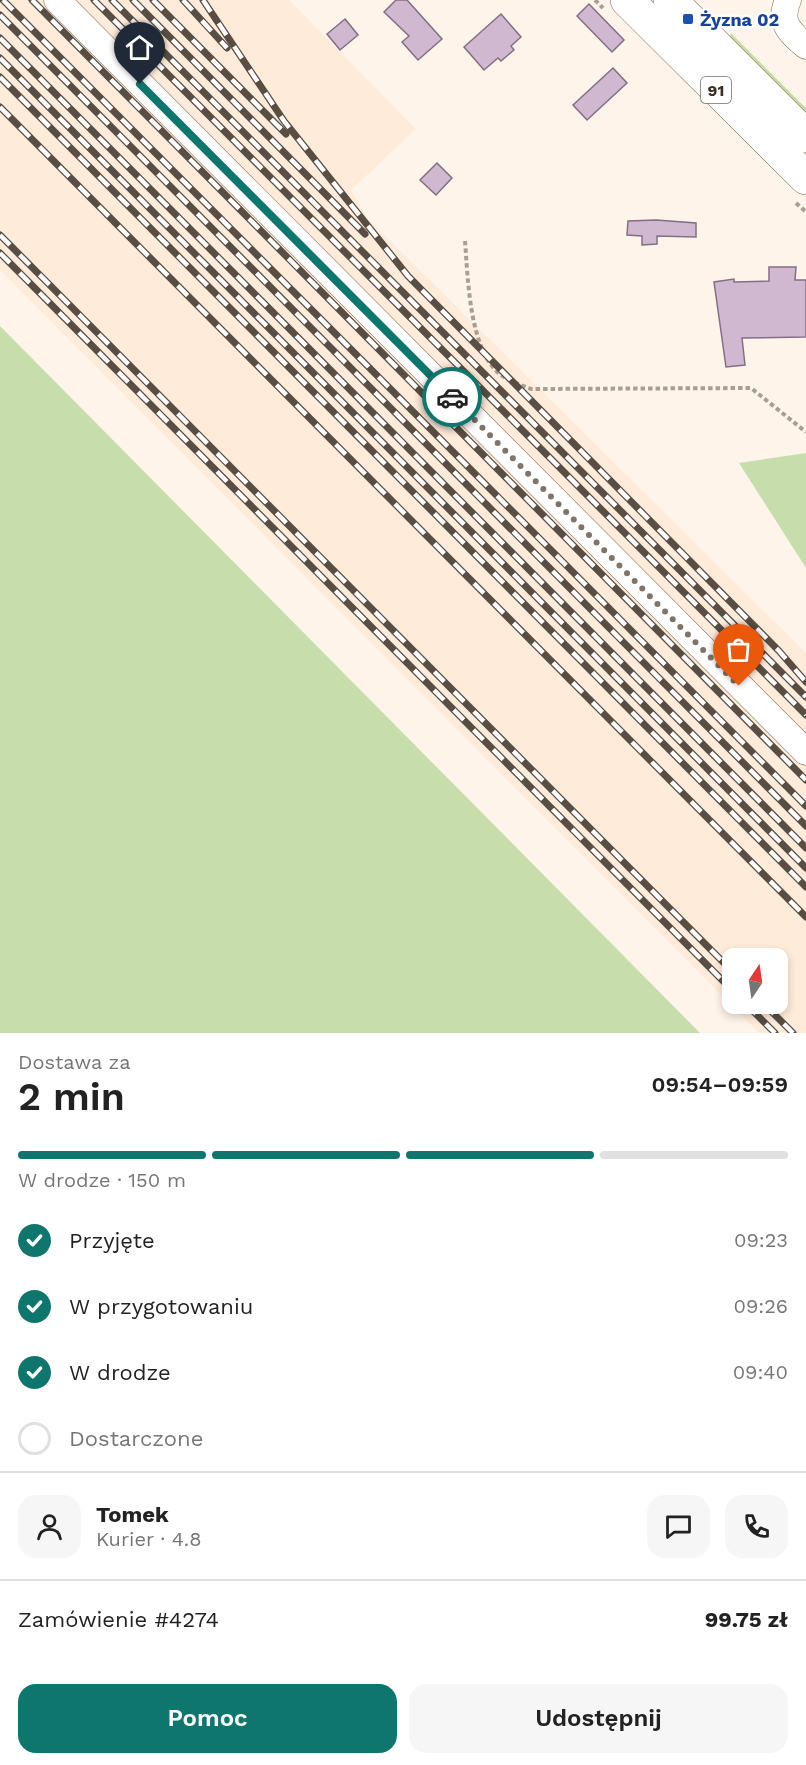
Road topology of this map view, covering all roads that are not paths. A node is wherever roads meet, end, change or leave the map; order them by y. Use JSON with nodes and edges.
{"nodes":[{"id":1,"x":57,"y":0,"type":"edge"},
{"id":2,"x":627,"y":0,"type":"edge"},
{"id":3,"x":670,"y":0,"type":"edge"},
{"id":4,"x":788,"y":0,"type":"edge"},
{"id":5,"x":806,"y":46,"type":"edge"},
{"id":6,"x":806,"y":136,"type":"edge"},
{"id":7,"x":806,"y":178,"type":"edge"},
{"id":8,"x":806,"y":752,"type":"edge"}],
"edges":[{"from":1,"to":8,"type":"street"},
{"from":2,"to":7,"type":"main road","number":"91"},
{"from":3,"to":6,"type":"main road","number":"91"},
{"from":4,"to":5,"type":"street"}]}
